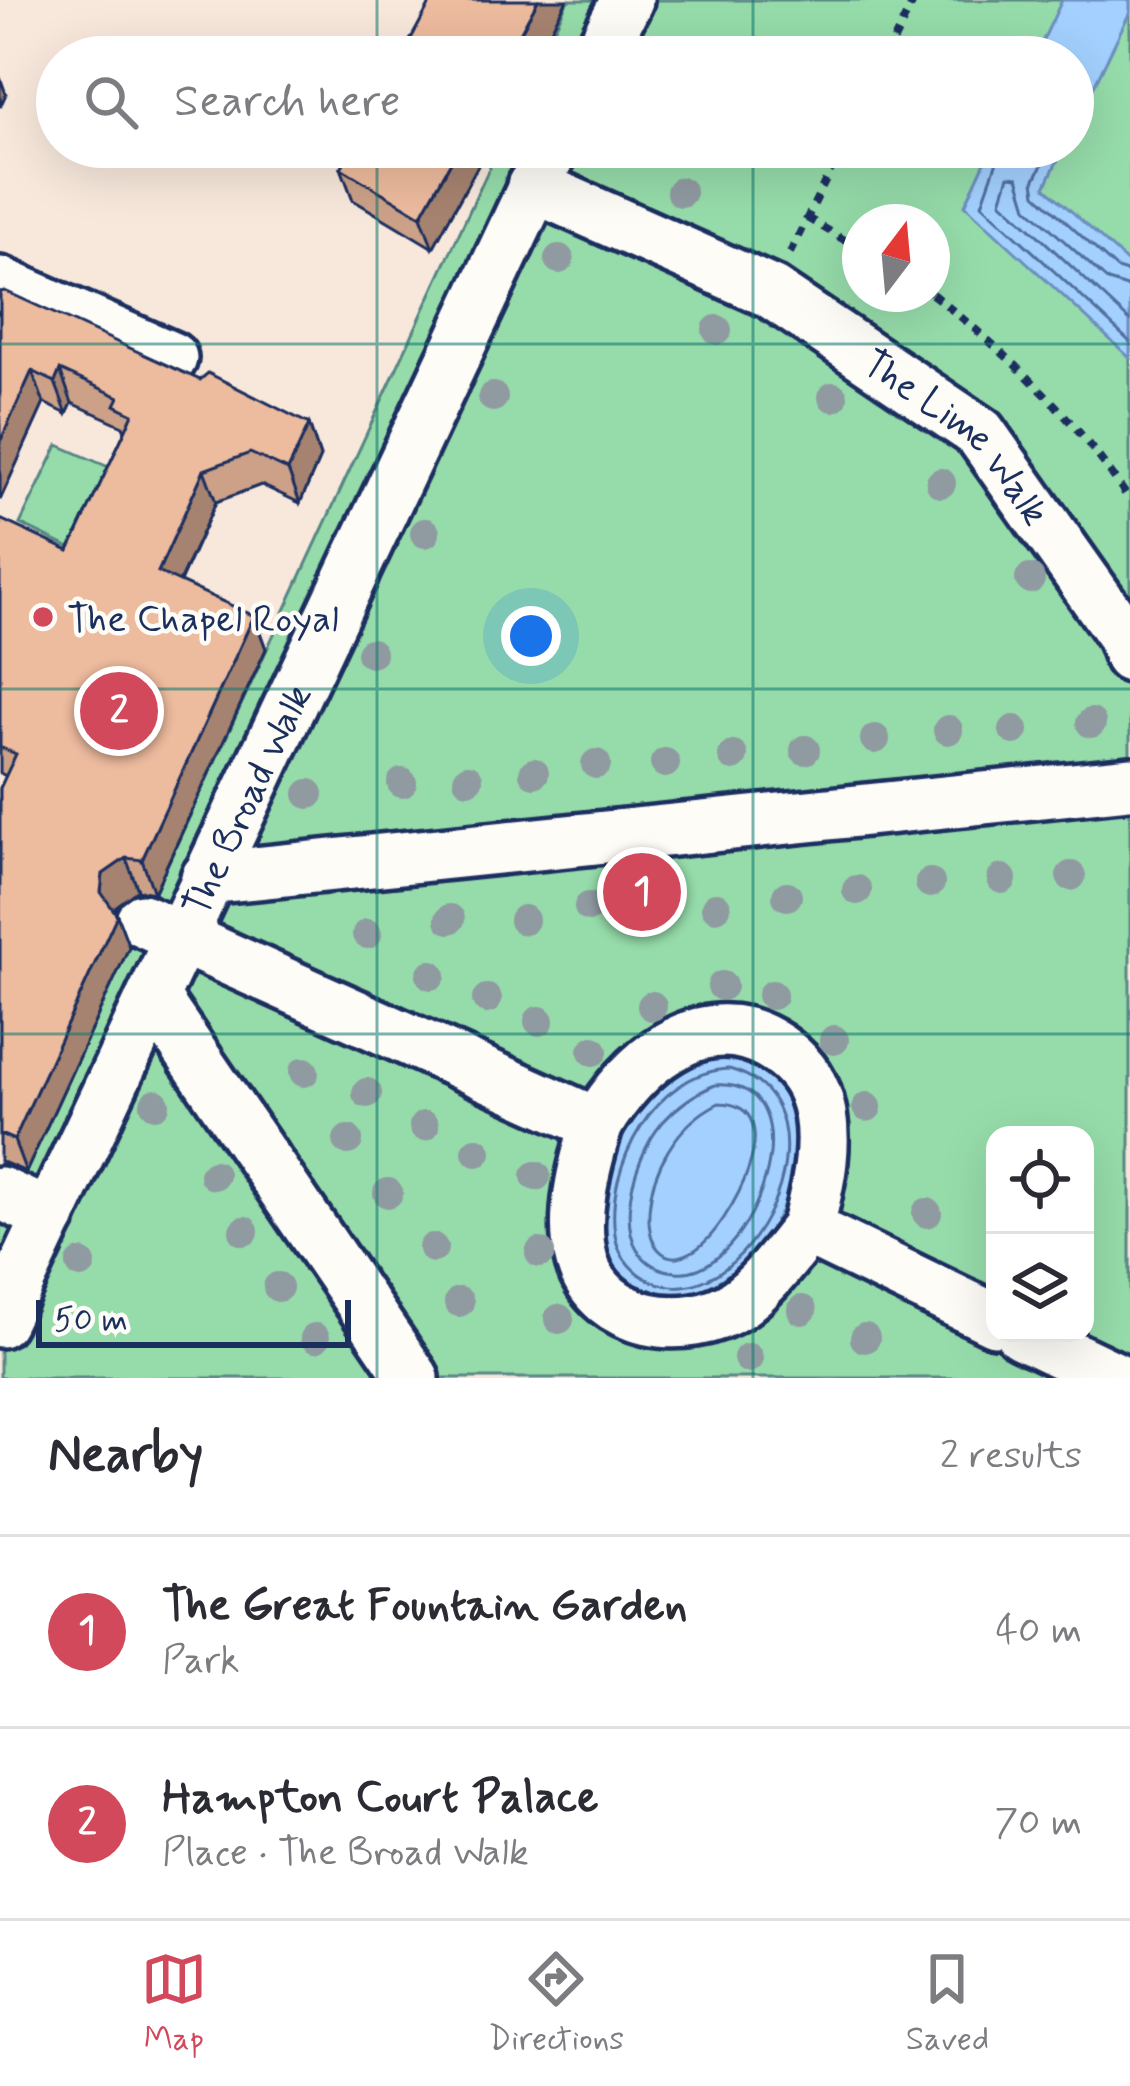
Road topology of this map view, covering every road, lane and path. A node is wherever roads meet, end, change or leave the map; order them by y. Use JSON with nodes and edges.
{"nodes":[{"id":1,"x":627,"y":0,"type":"edge"},
{"id":2,"x":914,"y":0,"type":"edge"},
{"id":3,"x":609,"y":36,"type":"edge"},
{"id":4,"x":896,"y":36,"type":"edge"},
{"id":5,"x":542,"y":168,"type":"edge"},
{"id":6,"x":547,"y":168,"type":"edge"},
{"id":7,"x":832,"y":168,"type":"edge"},
{"id":8,"x":807,"y":218,"type":"junction"},
{"id":9,"x":842,"y":238,"type":"edge"},
{"id":10,"x":0,"y":283,"type":"edge"},
{"id":11,"x":771,"y":292,"type":"junction"},
{"id":12,"x":950,"y":308,"type":"edge"},
{"id":13,"x":171,"y":358,"type":"dead end"},
{"id":14,"x":1130,"y":501,"type":"edge"},
{"id":15,"x":1130,"y":656,"type":"edge"},
{"id":16,"x":1130,"y":784,"type":"edge"},
{"id":17,"x":207,"y":878,"type":"junction"},
{"id":18,"x":161,"y":929,"type":"junction"},
{"id":19,"x":153,"y":997,"type":"junction"},
{"id":20,"x":597,"y":1124,"type":"junction"},
{"id":21,"x":0,"y":1193,"type":"edge"},
{"id":22,"x":50,"y":1216,"type":"junction"},
{"id":23,"x":807,"y":1229,"type":"junction"},
{"id":24,"x":986,"y":1316,"type":"edge"},
{"id":25,"x":0,"y":1321,"type":"edge"},
{"id":26,"x":1041,"y":1342,"type":"edge"},
{"id":27,"x":413,"y":1378,"type":"edge"},
{"id":28,"x":1115,"y":1378,"type":"edge"}],
"edges":[{"from":1,"to":3,"type":"street"},
{"from":2,"to":4,"type":"path"},
{"from":5,"to":17,"type":"street","name":"The Broad Walk"},
{"from":6,"to":11,"type":"street","name":"The Lime Walk"},
{"from":7,"to":8,"type":"path"},
{"from":8,"to":9,"type":"path"},
{"from":8,"to":11,"type":"path"},
{"from":10,"to":13,"type":"street"},
{"from":11,"to":15,"type":"street","name":"The Lime Walk"},
{"from":12,"to":14,"type":"path"},
{"from":16,"to":17,"type":"street"},
{"from":17,"to":18,"type":"street","name":"The Broad Walk"},
{"from":18,"to":19,"type":"street","name":"The Broad Walk"},
{"from":18,"to":20,"type":"street"},
{"from":19,"to":22,"type":"street","name":"The Broad Walk"},
{"from":19,"to":27,"type":"street"},
{"from":20,"to":23,"type":"street"},
{"from":20,"to":23,"type":"street"},
{"from":21,"to":22,"type":"street"},
{"from":22,"to":25,"type":"street","name":"The Broad Walk"},
{"from":23,"to":24,"type":"street"},
{"from":26,"to":28,"type":"street"}]}
